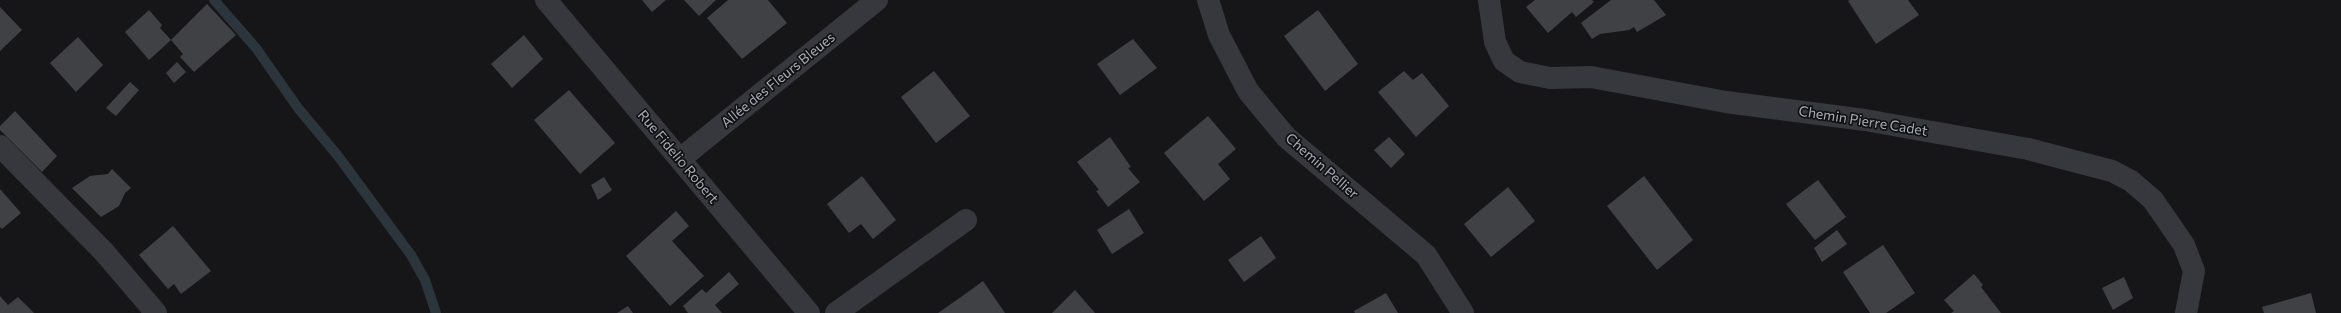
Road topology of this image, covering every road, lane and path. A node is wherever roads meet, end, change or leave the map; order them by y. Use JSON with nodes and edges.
{"nodes":[{"id":1,"x":546,"y":0,"type":"edge"},
{"id":2,"x":877,"y":0,"type":"edge"},
{"id":3,"x":1208,"y":0,"type":"edge"},
{"id":4,"x":1489,"y":0,"type":"edge"},
{"id":5,"x":0,"y":146,"type":"edge"},
{"id":6,"x":680,"y":159,"type":"junction"},
{"id":7,"x":966,"y":220,"type":"dead end"},
{"id":8,"x":156,"y":313,"type":"edge"},
{"id":9,"x":809,"y":313,"type":"edge"},
{"id":10,"x":836,"y":313,"type":"edge"},
{"id":11,"x":1462,"y":313,"type":"edge"},
{"id":12,"x":2186,"y":313,"type":"edge"}],
"edges":[{"from":1,"to":6,"type":"street","name":"Rue Fidelio Robert"},
{"from":2,"to":6,"type":"street","name":"Allée des Fleurs Bleues"},
{"from":3,"to":11,"type":"street","name":"Chemin Pellier"},
{"from":4,"to":12,"type":"street","name":"Chemin Pierre Cadet"},
{"from":5,"to":8,"type":"street"},
{"from":6,"to":9,"type":"street","name":"Rue Fidelio Robert"},
{"from":7,"to":10,"type":"street"}]}
